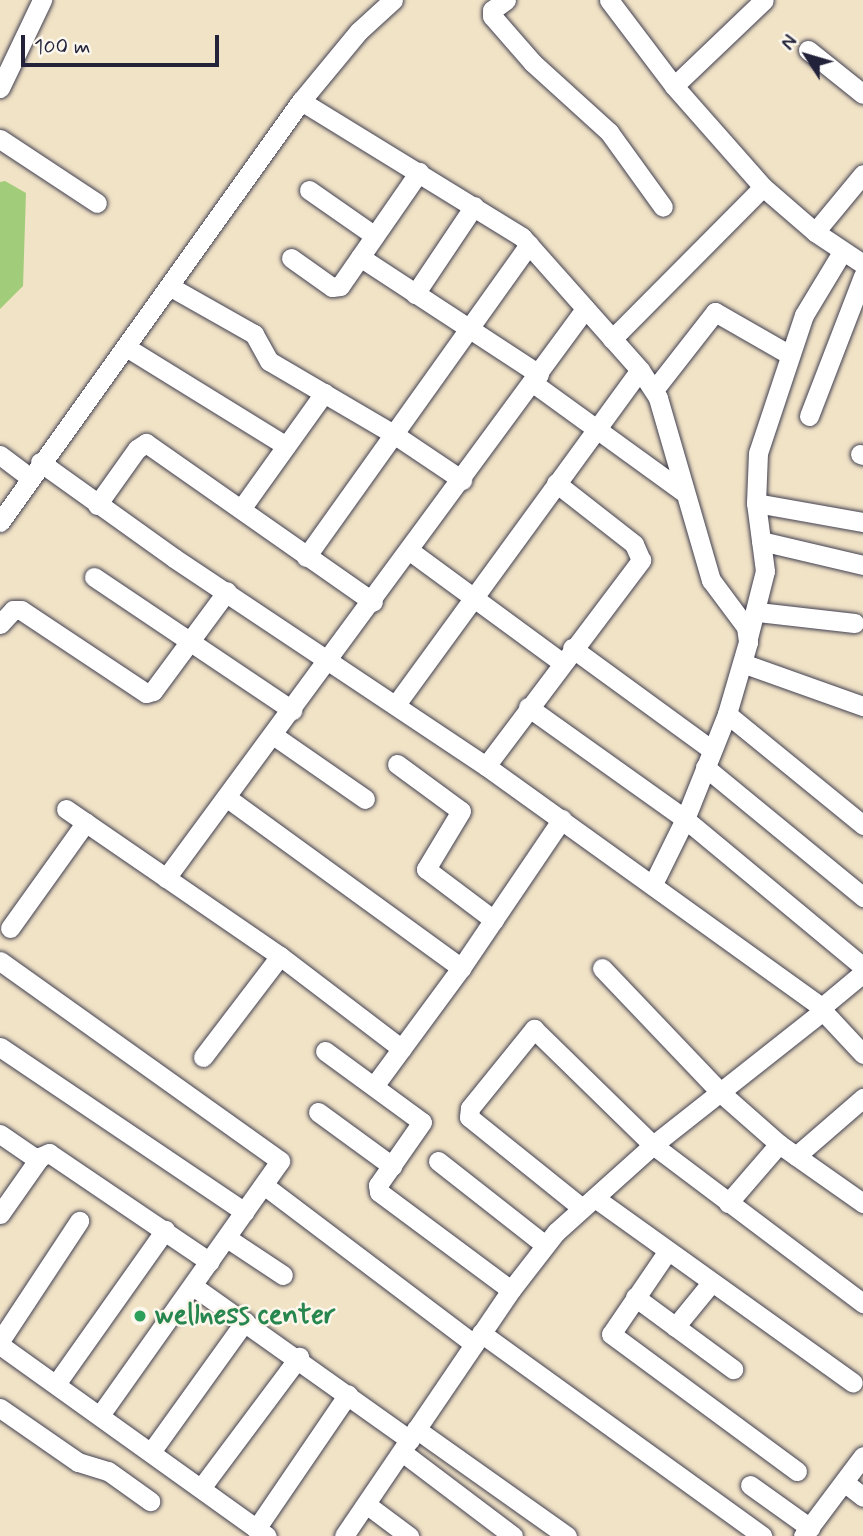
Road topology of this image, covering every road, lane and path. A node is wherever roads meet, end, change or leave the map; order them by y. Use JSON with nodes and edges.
{"nodes":[{"id":1,"x":42,"y":0,"type":"edge"},
{"id":2,"x":393,"y":0,"type":"edge"},
{"id":3,"x":506,"y":0,"type":"edge"},
{"id":4,"x":609,"y":0,"type":"edge"},
{"id":5,"x":764,"y":0,"type":"edge"},
{"id":6,"x":808,"y":50,"type":"dead end"},
{"id":7,"x":674,"y":86,"type":"junction"},
{"id":8,"x":0,"y":88,"type":"edge"},
{"id":9,"x":863,"y":94,"type":"edge"},
{"id":10,"x":301,"y":101,"type":"junction"},
{"id":11,"x":0,"y":139,"type":"edge"},
{"id":12,"x":419,"y":172,"type":"junction"},
{"id":13,"x":863,"y":174,"type":"edge"},
{"id":14,"x":763,"y":187,"type":"junction"},
{"id":15,"x":309,"y":190,"type":"dead end"},
{"id":16,"x":97,"y":202,"type":"dead end"},
{"id":17,"x":474,"y":206,"type":"junction"},
{"id":18,"x":663,"y":207,"type":"dead end"},
{"id":19,"x":815,"y":232,"type":"junction"},
{"id":20,"x":375,"y":236,"type":"junction"},
{"id":21,"x":529,"y":244,"type":"junction"},
{"id":22,"x":842,"y":252,"type":"junction"},
{"id":23,"x":360,"y":257,"type":"junction"},
{"id":24,"x":291,"y":258,"type":"dead end"},
{"id":25,"x":863,"y":264,"type":"edge"},
{"id":26,"x":863,"y":276,"type":"edge"},
{"id":27,"x":169,"y":286,"type":"junction"},
{"id":28,"x":415,"y":294,"type":"junction"},
{"id":29,"x":584,"y":309,"type":"junction"},
{"id":30,"x":469,"y":328,"type":"junction"},
{"id":31,"x":612,"y":339,"type":"junction"},
{"id":32,"x":126,"y":347,"type":"junction"},
{"id":33,"x":789,"y":355,"type":"junction"},
{"id":34,"x":640,"y":370,"type":"junction"},
{"id":35,"x":536,"y":378,"type":"junction"},
{"id":36,"x":654,"y":390,"type":"junction"},
{"id":37,"x":324,"y":393,"type":"junction"},
{"id":38,"x":809,"y":416,"type":"dead end"},
{"id":39,"x":596,"y":429,"type":"junction"},
{"id":40,"x":396,"y":435,"type":"junction"},
{"id":41,"x":286,"y":446,"type":"junction"},
{"id":42,"x":0,"y":455,"type":"edge"},
{"id":43,"x":35,"y":470,"type":"junction"},
{"id":44,"x":461,"y":480,"type":"junction"},
{"id":45,"x":556,"y":483,"type":"junction"},
{"id":46,"x":682,"y":491,"type":"junction"},
{"id":47,"x":756,"y":503,"type":"junction"},
{"id":48,"x":97,"y":505,"type":"junction"},
{"id":49,"x":241,"y":509,"type":"junction"},
{"id":50,"x":0,"y":521,"type":"edge"},
{"id":51,"x":863,"y":522,"type":"edge"},
{"id":52,"x":761,"y":541,"type":"junction"},
{"id":53,"x":410,"y":551,"type":"junction"},
{"id":54,"x":306,"y":558,"type":"junction"},
{"id":55,"x":863,"y":565,"type":"edge"},
{"id":56,"x":94,"y":577,"type":"dead end"},
{"id":57,"x":227,"y":591,"type":"junction"},
{"id":58,"x":474,"y":597,"type":"junction"},
{"id":59,"x":373,"y":602,"type":"junction"},
{"id":60,"x":758,"y":612,"type":"junction"},
{"id":61,"x":854,"y":623,"type":"dead end"},
{"id":62,"x":0,"y":624,"type":"edge"},
{"id":63,"x":748,"y":638,"type":"junction"},
{"id":64,"x":192,"y":641,"type":"junction"},
{"id":65,"x":567,"y":655,"type":"junction"},
{"id":66,"x":332,"y":658,"type":"junction"},
{"id":67,"x":745,"y":664,"type":"junction"},
{"id":68,"x":397,"y":703,"type":"junction"},
{"id":69,"x":863,"y":706,"type":"edge"},
{"id":70,"x":528,"y":707,"type":"junction"},
{"id":71,"x":292,"y":710,"type":"junction"},
{"id":72,"x":727,"y":715,"type":"junction"},
{"id":73,"x":273,"y":735,"type":"junction"},
{"id":74,"x":708,"y":759,"type":"junction"},
{"id":75,"x":397,"y":764,"type":"dead end"},
{"id":76,"x":486,"y":765,"type":"junction"},
{"id":77,"x":226,"y":797,"type":"junction"},
{"id":78,"x":365,"y":799,"type":"dead end"},
{"id":79,"x":66,"y":809,"type":"dead end"},
{"id":80,"x":562,"y":819,"type":"junction"},
{"id":81,"x":685,"y":819,"type":"junction"},
{"id":82,"x":86,"y":822,"type":"junction"},
{"id":83,"x":863,"y":825,"type":"edge"},
{"id":84,"x":166,"y":878,"type":"junction"},
{"id":85,"x":653,"y":884,"type":"junction"},
{"id":86,"x":863,"y":897,"type":"edge"},
{"id":87,"x":494,"y":920,"type":"junction"},
{"id":88,"x":10,"y":928,"type":"dead end"},
{"id":89,"x":279,"y":956,"type":"junction"},
{"id":90,"x":0,"y":961,"type":"edge"},
{"id":91,"x":863,"y":967,"type":"edge"},
{"id":92,"x":461,"y":968,"type":"junction"},
{"id":93,"x":602,"y":968,"type":"dead end"},
{"id":94,"x":863,"y":972,"type":"edge"},
{"id":95,"x":822,"y":1009,"type":"junction"},
{"id":96,"x":0,"y":1047,"type":"edge"},
{"id":97,"x":402,"y":1049,"type":"junction"},
{"id":98,"x":325,"y":1051,"type":"dead end"},
{"id":99,"x":863,"y":1054,"type":"edge"},
{"id":100,"x":203,"y":1057,"type":"dead end"},
{"id":101,"x":374,"y":1086,"type":"junction"},
{"id":102,"x":721,"y":1093,"type":"junction"},
{"id":103,"x":863,"y":1098,"type":"edge"},
{"id":104,"x":318,"y":1112,"type":"dead end"},
{"id":105,"x":0,"y":1134,"type":"edge"},
{"id":106,"x":779,"y":1144,"type":"junction"},
{"id":107,"x":653,"y":1145,"type":"junction"},
{"id":108,"x":796,"y":1156,"type":"junction"},
{"id":109,"x":38,"y":1160,"type":"junction"},
{"id":110,"x":438,"y":1161,"type":"dead end"},
{"id":111,"x":392,"y":1166,"type":"junction"},
{"id":112,"x":265,"y":1186,"type":"junction"},
{"id":113,"x":589,"y":1203,"type":"junction"},
{"id":114,"x":728,"y":1203,"type":"junction"},
{"id":115,"x":863,"y":1203,"type":"edge"},
{"id":116,"x":245,"y":1212,"type":"junction"},
{"id":117,"x":0,"y":1214,"type":"edge"},
{"id":118,"x":79,"y":1221,"type":"dead end"},
{"id":119,"x":165,"y":1230,"type":"junction"},
{"id":120,"x":228,"y":1238,"type":"junction"},
{"id":121,"x":545,"y":1245,"type":"junction"},
{"id":122,"x":667,"y":1252,"type":"junction"},
{"id":123,"x":210,"y":1262,"type":"junction"},
{"id":124,"x":283,"y":1275,"type":"dead end"},
{"id":125,"x":710,"y":1283,"type":"junction"},
{"id":126,"x":193,"y":1286,"type":"junction"},
{"id":127,"x":511,"y":1290,"type":"junction"},
{"id":128,"x":635,"y":1297,"type":"junction"},
{"id":129,"x":863,"y":1303,"type":"edge"},
{"id":130,"x":245,"y":1321,"type":"junction"},
{"id":131,"x":675,"y":1327,"type":"junction"},
{"id":132,"x":477,"y":1339,"type":"junction"},
{"id":133,"x":0,"y":1343,"type":"edge"},
{"id":134,"x":299,"y":1357,"type":"junction"},
{"id":135,"x":733,"y":1369,"type":"dead end"},
{"id":136,"x":853,"y":1383,"type":"dead end"},
{"id":137,"x":56,"y":1384,"type":"junction"},
{"id":138,"x":348,"y":1394,"type":"junction"},
{"id":139,"x":0,"y":1408,"type":"edge"},
{"id":140,"x":100,"y":1415,"type":"junction"},
{"id":141,"x":409,"y":1441,"type":"junction"},
{"id":142,"x":150,"y":1452,"type":"junction"},
{"id":143,"x":863,"y":1456,"type":"edge"},
{"id":144,"x":797,"y":1471,"type":"dead end"},
{"id":145,"x":844,"y":1482,"type":"junction"},
{"id":146,"x":750,"y":1485,"type":"dead end"},
{"id":147,"x":201,"y":1488,"type":"junction"},
{"id":148,"x":863,"y":1497,"type":"edge"},
{"id":149,"x":150,"y":1501,"type":"dead end"},
{"id":150,"x":366,"y":1504,"type":"junction"},
{"id":151,"x":261,"y":1532,"type":"edge"},
{"id":152,"x":806,"y":1532,"type":"edge"},
{"id":153,"x":351,"y":1534,"type":"edge"},
{"id":154,"x":409,"y":1536,"type":"edge"},
{"id":155,"x":513,"y":1536,"type":"edge"},
{"id":156,"x":567,"y":1536,"type":"edge"},
{"id":157,"x":762,"y":1536,"type":"edge"}],
"edges":[{"from":1,"to":8,"type":"street"},
{"from":2,"to":10,"type":"street"},
{"from":3,"to":18,"type":"street"},
{"from":4,"to":7,"type":"street"},
{"from":5,"to":7,"type":"street"},
{"from":6,"to":9,"type":"street"},
{"from":7,"to":14,"type":"street"},
{"from":10,"to":12,"type":"street"},
{"from":10,"to":27,"type":"street"},
{"from":11,"to":16,"type":"street"},
{"from":12,"to":17,"type":"street"},
{"from":12,"to":20,"type":"street"},
{"from":13,"to":19,"type":"street"},
{"from":14,"to":19,"type":"street"},
{"from":14,"to":31,"type":"street"},
{"from":15,"to":20,"type":"street"},
{"from":17,"to":21,"type":"street"},
{"from":17,"to":28,"type":"street"},
{"from":19,"to":22,"type":"street"},
{"from":20,"to":23,"type":"street"},
{"from":21,"to":29,"type":"street"},
{"from":21,"to":30,"type":"street"},
{"from":22,"to":25,"type":"street"},
{"from":22,"to":33,"type":"street"},
{"from":23,"to":24,"type":"street"},
{"from":23,"to":28,"type":"street"},
{"from":26,"to":38,"type":"street"},
{"from":27,"to":32,"type":"street"},
{"from":27,"to":37,"type":"street"},
{"from":28,"to":30,"type":"street"},
{"from":29,"to":31,"type":"street"},
{"from":29,"to":35,"type":"street"},
{"from":30,"to":35,"type":"street"},
{"from":30,"to":40,"type":"street"},
{"from":31,"to":34,"type":"street"},
{"from":32,"to":41,"type":"street"},
{"from":32,"to":43,"type":"street"},
{"from":33,"to":36,"type":"street"},
{"from":33,"to":47,"type":"street"},
{"from":34,"to":36,"type":"street"},
{"from":34,"to":39,"type":"street"},
{"from":35,"to":39,"type":"street"},
{"from":35,"to":44,"type":"street"},
{"from":36,"to":46,"type":"street"},
{"from":37,"to":40,"type":"street"},
{"from":37,"to":41,"type":"street"},
{"from":39,"to":45,"type":"street"},
{"from":39,"to":46,"type":"street"},
{"from":40,"to":44,"type":"street"},
{"from":40,"to":54,"type":"street"},
{"from":41,"to":49,"type":"street"},
{"from":42,"to":43,"type":"street"},
{"from":43,"to":48,"type":"street"},
{"from":43,"to":50,"type":"street"},
{"from":44,"to":53,"type":"street"},
{"from":45,"to":58,"type":"street"},
{"from":45,"to":65,"type":"street"},
{"from":46,"to":63,"type":"street"},
{"from":47,"to":51,"type":"street"},
{"from":47,"to":52,"type":"street"},
{"from":48,"to":49,"type":"street"},
{"from":48,"to":57,"type":"street"},
{"from":49,"to":54,"type":"street"},
{"from":52,"to":55,"type":"street"},
{"from":52,"to":60,"type":"street"},
{"from":53,"to":58,"type":"street"},
{"from":53,"to":59,"type":"street"},
{"from":54,"to":59,"type":"street"},
{"from":56,"to":64,"type":"street"},
{"from":57,"to":64,"type":"street"},
{"from":57,"to":66,"type":"street"},
{"from":58,"to":65,"type":"street"},
{"from":58,"to":68,"type":"street"},
{"from":59,"to":66,"type":"street"},
{"from":60,"to":61,"type":"street"},
{"from":60,"to":63,"type":"street"},
{"from":62,"to":64,"type":"street"},
{"from":63,"to":67,"type":"street"},
{"from":64,"to":71,"type":"street"},
{"from":65,"to":70,"type":"street"},
{"from":65,"to":74,"type":"street"},
{"from":66,"to":68,"type":"street"},
{"from":66,"to":71,"type":"street"},
{"from":67,"to":69,"type":"street"},
{"from":67,"to":72,"type":"street"},
{"from":68,"to":76,"type":"street"},
{"from":70,"to":76,"type":"street"},
{"from":70,"to":81,"type":"street"},
{"from":71,"to":73,"type":"street"},
{"from":72,"to":74,"type":"street"},
{"from":72,"to":83,"type":"street"},
{"from":73,"to":77,"type":"street"},
{"from":73,"to":78,"type":"street"},
{"from":74,"to":81,"type":"street"},
{"from":74,"to":86,"type":"street"},
{"from":75,"to":87,"type":"street"},
{"from":76,"to":80,"type":"street"},
{"from":77,"to":84,"type":"street"},
{"from":77,"to":92,"type":"street"},
{"from":79,"to":82,"type":"street"},
{"from":80,"to":85,"type":"street"},
{"from":80,"to":87,"type":"street"},
{"from":81,"to":85,"type":"street"},
{"from":81,"to":91,"type":"street"},
{"from":82,"to":84,"type":"street"},
{"from":82,"to":88,"type":"street"},
{"from":84,"to":89,"type":"street"},
{"from":85,"to":95,"type":"street"},
{"from":87,"to":92,"type":"street"},
{"from":89,"to":97,"type":"street"},
{"from":89,"to":100,"type":"street"},
{"from":90,"to":112,"type":"street"},
{"from":92,"to":97,"type":"street"},
{"from":93,"to":102,"type":"street"},
{"from":94,"to":95,"type":"street"},
{"from":95,"to":99,"type":"street"},
{"from":95,"to":102,"type":"street"},
{"from":96,"to":116,"type":"street"},
{"from":97,"to":101,"type":"street"},
{"from":98,"to":101,"type":"street"},
{"from":101,"to":111,"type":"street"},
{"from":102,"to":106,"type":"street"},
{"from":102,"to":107,"type":"street"},
{"from":103,"to":108,"type":"street"},
{"from":104,"to":111,"type":"street"},
{"from":105,"to":109,"type":"street"},
{"from":106,"to":108,"type":"street"},
{"from":106,"to":114,"type":"street"},
{"from":107,"to":113,"type":"street"},
{"from":107,"to":113,"type":"street"},
{"from":107,"to":114,"type":"street"},
{"from":108,"to":115,"type":"street"},
{"from":109,"to":117,"type":"street"},
{"from":109,"to":119,"type":"street"},
{"from":110,"to":121,"type":"street"},
{"from":111,"to":127,"type":"street"},
{"from":112,"to":116,"type":"street"},
{"from":112,"to":132,"type":"street"},
{"from":113,"to":121,"type":"street"},
{"from":113,"to":122,"type":"street"},
{"from":114,"to":129,"type":"street"},
{"from":116,"to":120,"type":"street"},
{"from":118,"to":133,"type":"street"},
{"from":119,"to":123,"type":"street"},
{"from":119,"to":137,"type":"street"},
{"from":120,"to":123,"type":"street"},
{"from":120,"to":124,"type":"street"},
{"from":121,"to":127,"type":"street"},
{"from":122,"to":125,"type":"street"},
{"from":122,"to":128,"type":"street"},
{"from":123,"to":126,"type":"street"},
{"from":125,"to":131,"type":"street"},
{"from":125,"to":136,"type":"street"},
{"from":126,"to":130,"type":"street"},
{"from":126,"to":140,"type":"street"},
{"from":127,"to":132,"type":"street"},
{"from":128,"to":131,"type":"street"},
{"from":128,"to":144,"type":"street"},
{"from":130,"to":134,"type":"street"},
{"from":130,"to":142,"type":"street"},
{"from":131,"to":135,"type":"street"},
{"from":132,"to":141,"type":"street"},
{"from":132,"to":157,"type":"street"},
{"from":133,"to":137,"type":"street"},
{"from":134,"to":138,"type":"street"},
{"from":134,"to":147,"type":"street"},
{"from":137,"to":140,"type":"street"},
{"from":138,"to":141,"type":"street"},
{"from":138,"to":151,"type":"street"},
{"from":139,"to":149,"type":"street"},
{"from":140,"to":142,"type":"street"},
{"from":141,"to":150,"type":"street"},
{"from":141,"to":155,"type":"street"},
{"from":141,"to":156,"type":"street"},
{"from":142,"to":147,"type":"street"},
{"from":143,"to":145,"type":"street"},
{"from":145,"to":148,"type":"street"},
{"from":145,"to":152,"type":"street"},
{"from":146,"to":152,"type":"street"},
{"from":147,"to":151,"type":"street"},
{"from":150,"to":153,"type":"street"},
{"from":150,"to":154,"type":"street"}]}
